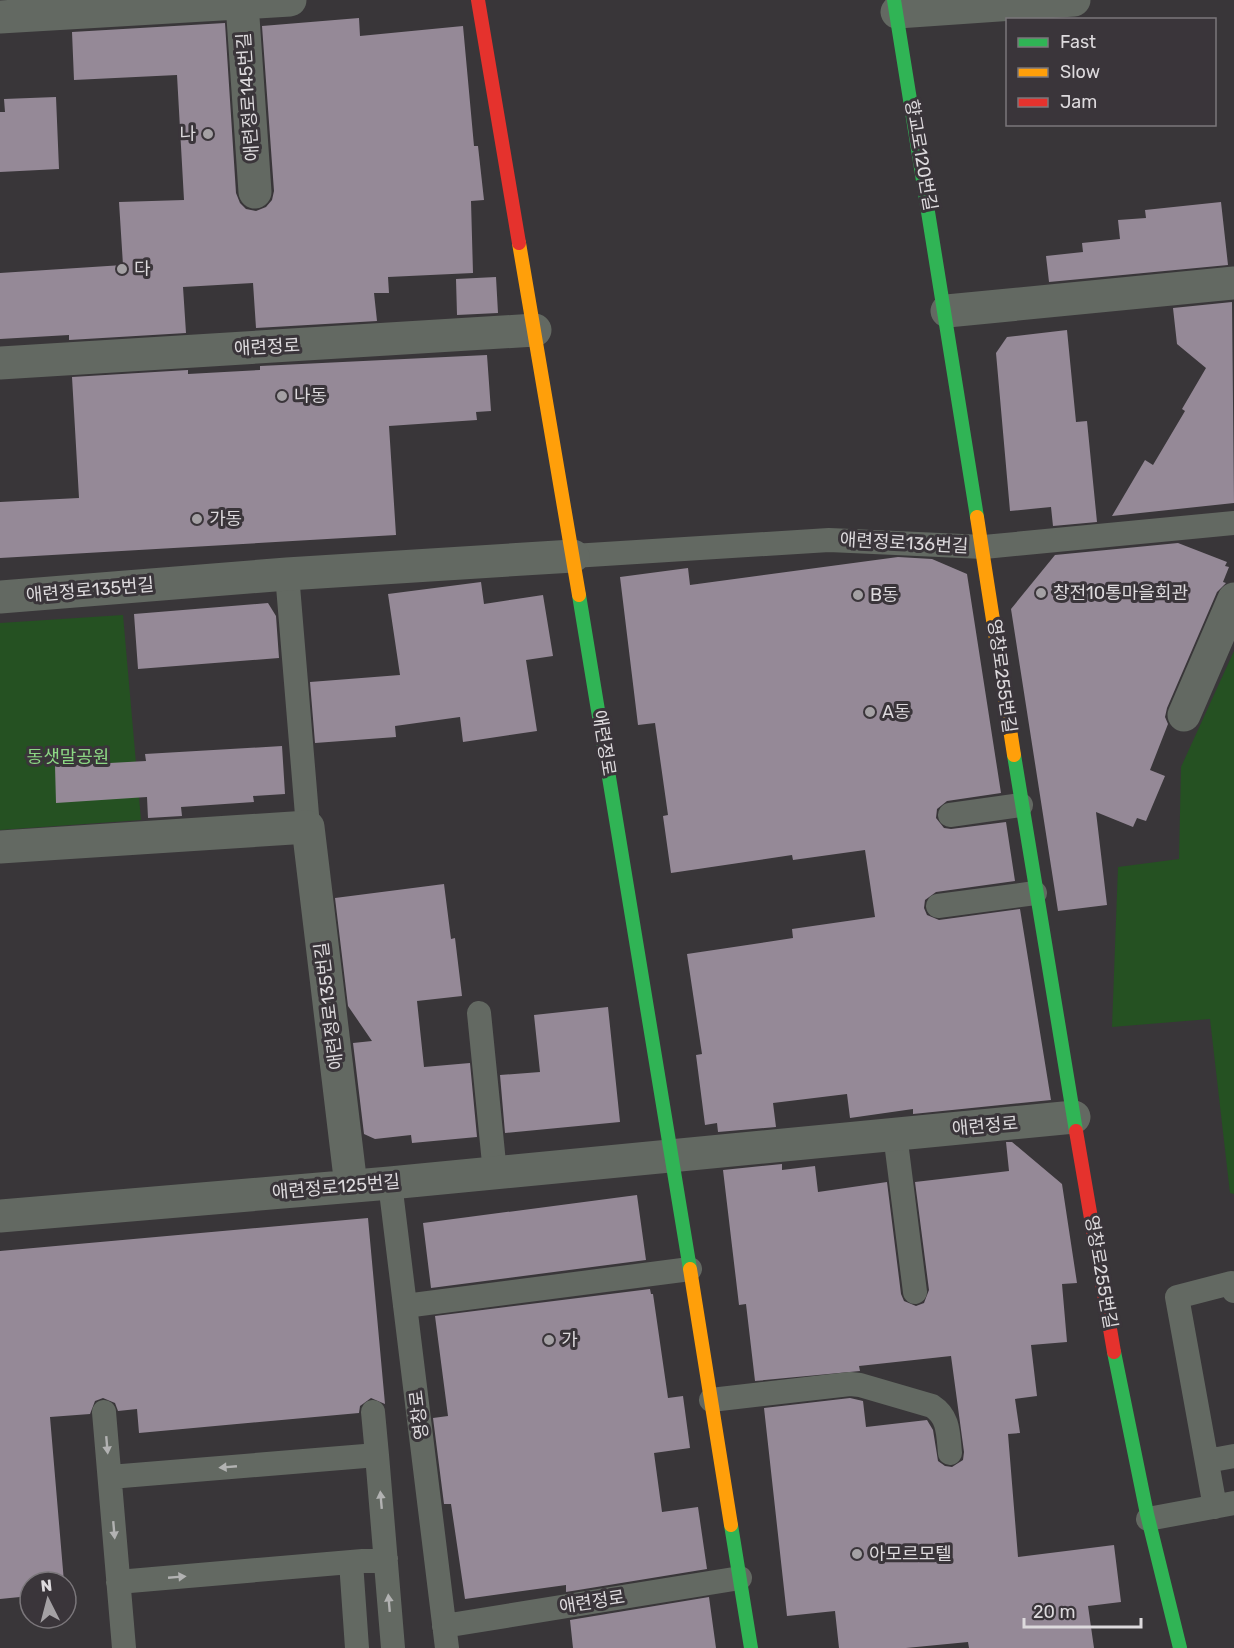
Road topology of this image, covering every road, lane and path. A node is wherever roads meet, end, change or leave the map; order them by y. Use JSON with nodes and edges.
{"nodes":[{"id":1,"x":290,"y":0,"type":"edge"},
{"id":2,"x":478,"y":0,"type":"edge"},
{"id":3,"x":1074,"y":0,"type":"edge"},
{"id":4,"x":242,"y":3,"type":"junction"},
{"id":5,"x":896,"y":6,"type":"edge"},
{"id":6,"x":0,"y":17,"type":"edge"},
{"id":7,"x":255,"y":192,"type":"dead end"},
{"id":8,"x":1234,"y":283,"type":"edge"},
{"id":9,"x":947,"y":311,"type":"junction"},
{"id":10,"x":535,"y":330,"type":"junction"},
{"id":11,"x":0,"y":363,"type":"edge"},
{"id":12,"x":1234,"y":523,"type":"edge"},
{"id":13,"x":984,"y":547,"type":"junction"},
{"id":14,"x":573,"y":555,"type":"junction"},
{"id":15,"x":287,"y":574,"type":"junction"},
{"id":16,"x":0,"y":597,"type":"edge"},
{"id":17,"x":1234,"y":600,"type":"edge"},
{"id":18,"x":1184,"y":715,"type":"dead end"},
{"id":19,"x":1021,"y":805,"type":"junction"},
{"id":20,"x":950,"y":815,"type":"dead end"},
{"id":21,"x":308,"y":827,"type":"junction"},
{"id":22,"x":0,"y":847,"type":"edge"},
{"id":23,"x":1035,"y":893,"type":"junction"},
{"id":24,"x":938,"y":906,"type":"dead end"},
{"id":25,"x":479,"y":1013,"type":"dead end"},
{"id":26,"x":1074,"y":1117,"type":"junction"},
{"id":27,"x":896,"y":1134,"type":"junction"},
{"id":28,"x":671,"y":1156,"type":"junction"},
{"id":29,"x":495,"y":1173,"type":"junction"},
{"id":30,"x":390,"y":1183,"type":"junction"},
{"id":31,"x":351,"y":1186,"type":"junction"},
{"id":32,"x":0,"y":1216,"type":"edge"},
{"id":33,"x":690,"y":1269,"type":"junction"},
{"id":34,"x":1234,"y":1291,"type":"edge"},
{"id":35,"x":915,"y":1292,"type":"dead end"},
{"id":36,"x":405,"y":1306,"type":"junction"},
{"id":37,"x":711,"y":1400,"type":"junction"},
{"id":38,"x":104,"y":1412,"type":"dead end"},
{"id":39,"x":373,"y":1412,"type":"dead end"},
{"id":40,"x":950,"y":1453,"type":"dead end"},
{"id":41,"x":377,"y":1455,"type":"junction"},
{"id":42,"x":1234,"y":1456,"type":"edge"},
{"id":43,"x":1207,"y":1461,"type":"junction"},
{"id":44,"x":110,"y":1477,"type":"junction"},
{"id":45,"x":1224,"y":1505,"type":"edge"},
{"id":46,"x":1148,"y":1519,"type":"junction"},
{"id":47,"x":386,"y":1558,"type":"junction"},
{"id":48,"x":351,"y":1562,"type":"junction"},
{"id":49,"x":740,"y":1578,"type":"junction"},
{"id":50,"x":118,"y":1582,"type":"junction"},
{"id":51,"x":446,"y":1637,"type":"edge"},
{"id":52,"x":124,"y":1648,"type":"edge"},
{"id":53,"x":357,"y":1648,"type":"edge"},
{"id":54,"x":393,"y":1648,"type":"edge"},
{"id":55,"x":752,"y":1648,"type":"edge"},
{"id":56,"x":1180,"y":1648,"type":"edge"}],
"edges":[{"from":1,"to":4,"type":"street"},
{"from":2,"to":10,"type":"street","name":"애련정로"},
{"from":3,"to":5,"type":"street"},
{"from":4,"to":6,"type":"street"},
{"from":4,"to":7,"type":"street","name":"애련정로145번길"},
{"from":5,"to":9,"type":"street","name":"향교로120번길"},
{"from":8,"to":9,"type":"street"},
{"from":9,"to":13,"type":"street","name":"향교로120번길"},
{"from":10,"to":11,"type":"street","name":"애련정로"},
{"from":10,"to":14,"type":"street","name":"애련정로"},
{"from":12,"to":13,"type":"lane","name":"애련정로136번길"},
{"from":13,"to":14,"type":"lane","name":"애련정로136번길"},
{"from":13,"to":19,"type":"street","name":"영창로255번길"},
{"from":14,"to":15,"type":"street","name":"애련정로135번길"},
{"from":14,"to":28,"type":"street","name":"애련정로"},
{"from":15,"to":16,"type":"street","name":"애련정로135번길"},
{"from":15,"to":21,"type":"lane","name":"애련정로135번길"},
{"from":17,"to":18,"type":"street"},
{"from":19,"to":20,"type":"lane"},
{"from":19,"to":23,"type":"street","name":"영창로255번길"},
{"from":21,"to":22,"type":"street"},
{"from":21,"to":31,"type":"street","name":"애련정로135번길"},
{"from":23,"to":24,"type":"lane"},
{"from":23,"to":26,"type":"street","name":"영창로255번길"},
{"from":25,"to":29,"type":"lane"},
{"from":26,"to":27,"type":"street","name":"애련정로"},
{"from":26,"to":46,"type":"street","name":"영창로255번길"},
{"from":27,"to":28,"type":"street","name":"애련정로"},
{"from":27,"to":35,"type":"lane"},
{"from":28,"to":29,"type":"street","name":"애련정로125번길"},
{"from":28,"to":33,"type":"street","name":"애련정로"},
{"from":29,"to":30,"type":"street","name":"애련정로125번길"},
{"from":30,"to":31,"type":"street","name":"애련정로125번길"},
{"from":30,"to":36,"type":"lane","name":"영창로"},
{"from":31,"to":32,"type":"street","name":"애련정로125번길"},
{"from":33,"to":36,"type":"lane"},
{"from":33,"to":37,"type":"street","name":"애련정로"},
{"from":34,"to":43,"type":"lane"},
{"from":36,"to":51,"type":"lane","name":"영창로"},
{"from":37,"to":40,"type":"lane"},
{"from":37,"to":49,"type":"street","name":"애련정로"},
{"from":38,"to":44,"type":"lane","one_way":true},
{"from":39,"to":41,"type":"lane"},
{"from":41,"to":44,"type":"lane","one_way":true},
{"from":47,"to":41,"type":"lane","one_way":true},
{"from":42,"to":43,"type":"lane"},
{"from":43,"to":45,"type":"lane"},
{"from":44,"to":50,"type":"lane","one_way":true},
{"from":45,"to":46,"type":"lane"},
{"from":46,"to":56,"type":"street","name":"영창로255번길"},
{"from":47,"to":48,"type":"lane"},
{"from":54,"to":47,"type":"lane","one_way":true},
{"from":50,"to":48,"type":"lane","one_way":true},
{"from":48,"to":53,"type":"lane"},
{"from":49,"to":51,"type":"lane","name":"애련정로"},
{"from":49,"to":55,"type":"street","name":"애련정로"},
{"from":50,"to":52,"type":"lane"}]}
